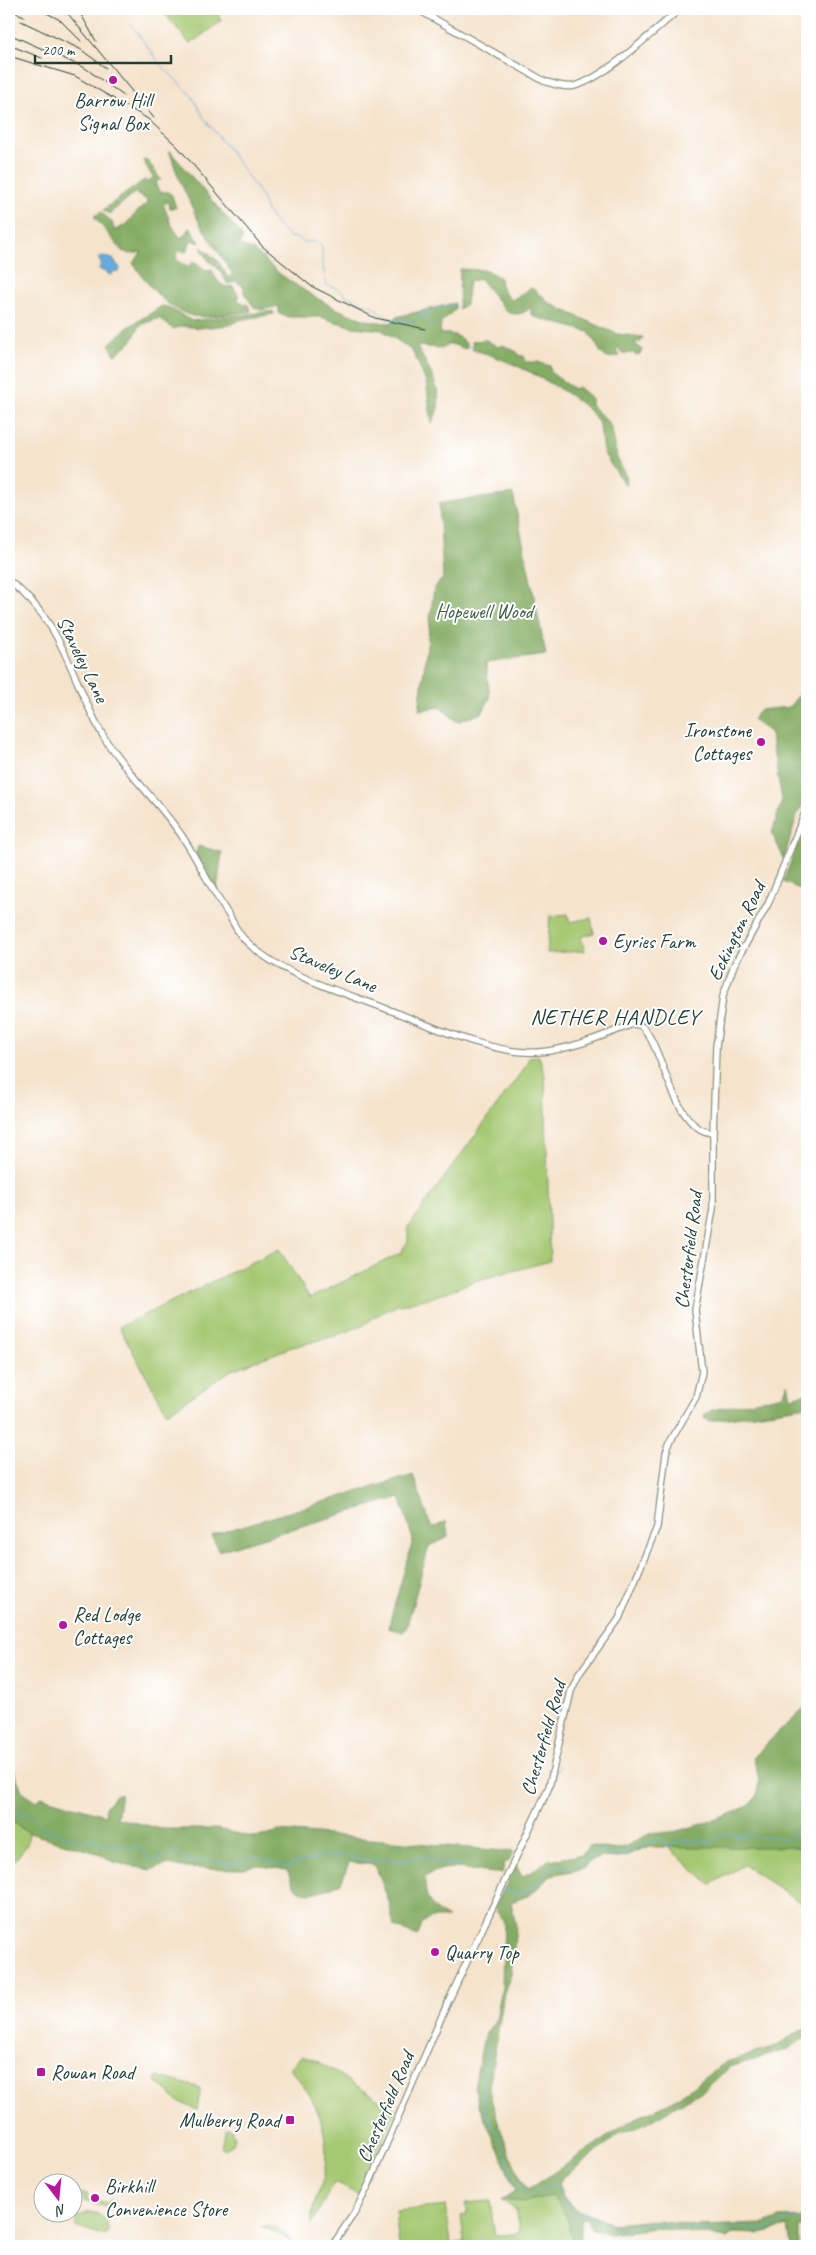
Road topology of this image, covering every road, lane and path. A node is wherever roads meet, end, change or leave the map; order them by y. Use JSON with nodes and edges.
{"nodes":[{"id":1,"x":417,"y":9,"type":"edge"},
{"id":2,"x":680,"y":9,"type":"edge"},
{"id":3,"x":9,"y":581,"type":"edge"},
{"id":4,"x":807,"y":808,"type":"edge"},
{"id":5,"x":713,"y":1133,"type":"junction"},
{"id":6,"x":332,"y":2246,"type":"edge"}],
"edges":[{"from":1,"to":2,"type":"main road"},
{"from":3,"to":5,"type":"main road","name":"Staveley Lane"},
{"from":4,"to":5,"type":"main road","name":"Eckington Road"},
{"from":5,"to":6,"type":"main road","name":"Chesterfield Road"}]}
